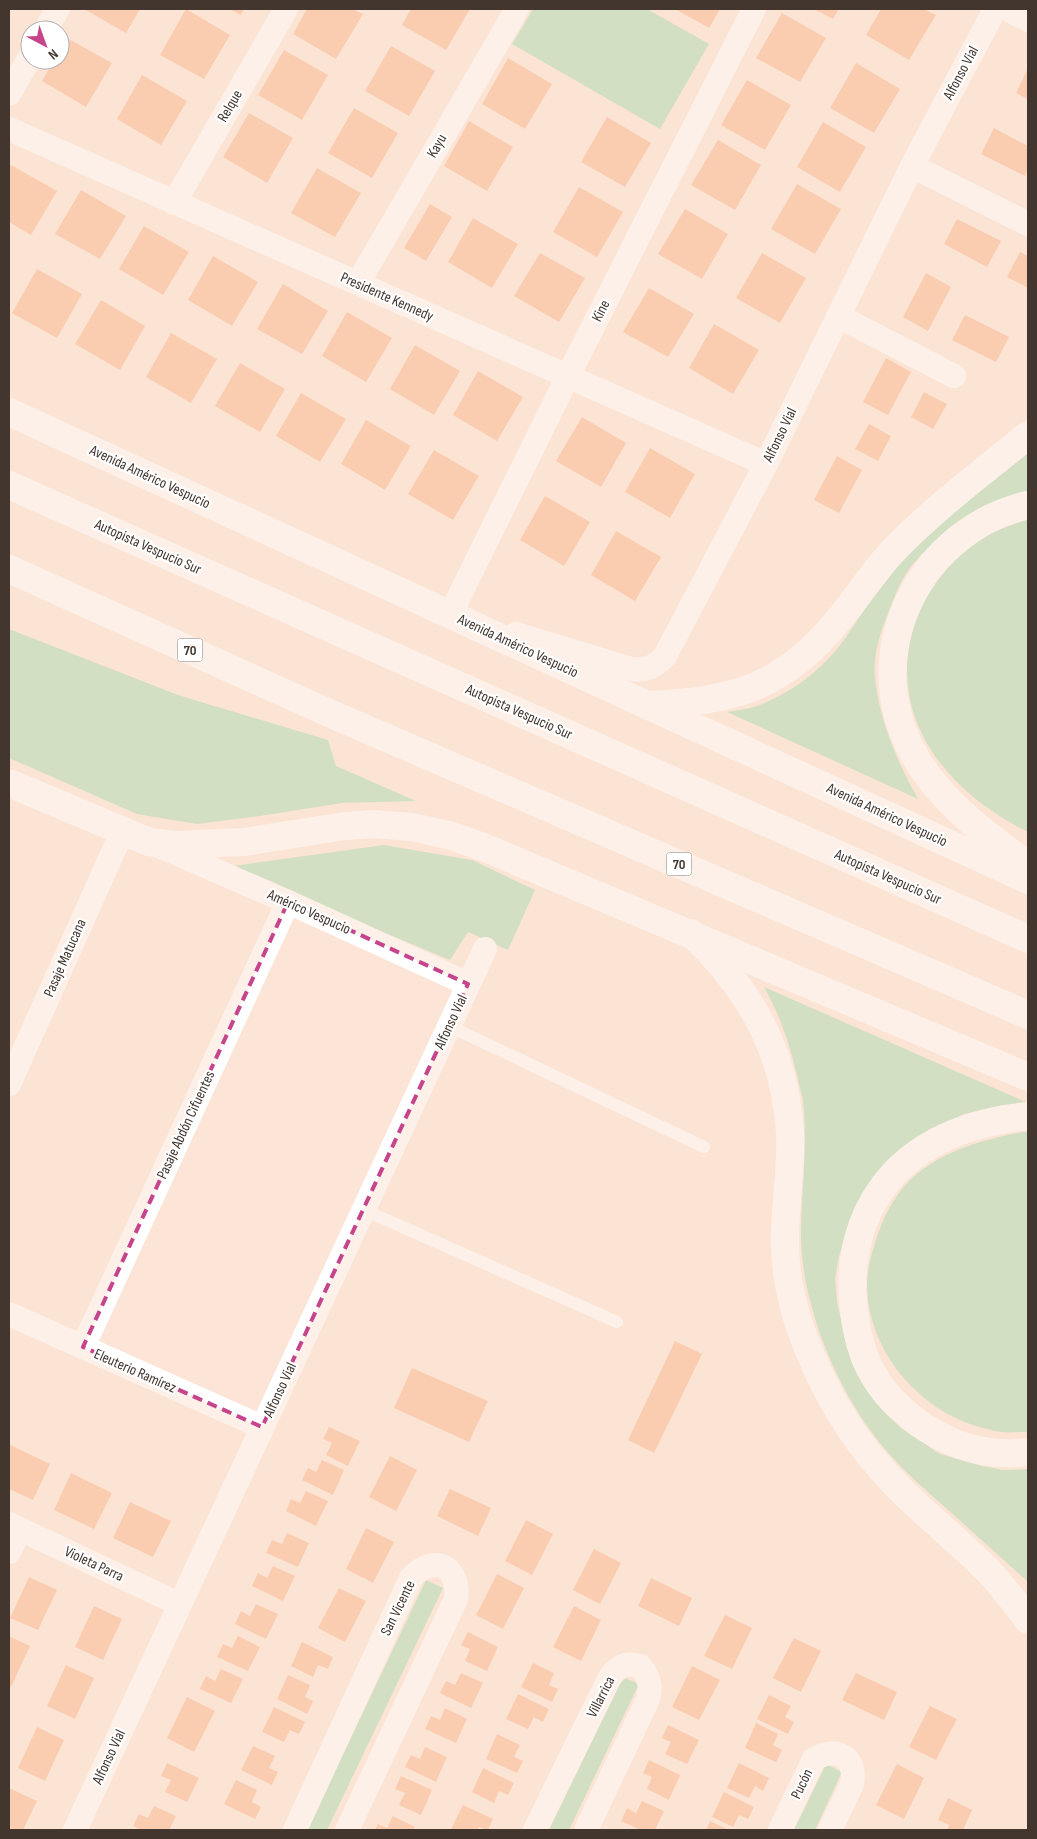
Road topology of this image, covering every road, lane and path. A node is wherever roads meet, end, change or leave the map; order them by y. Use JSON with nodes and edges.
{"nodes":[{"id":1,"x":58,"y":9,"type":"edge"},
{"id":2,"x":286,"y":9,"type":"edge"},
{"id":3,"x":517,"y":9,"type":"edge"},
{"id":4,"x":754,"y":9,"type":"edge"},
{"id":5,"x":995,"y":9,"type":"edge"},
{"id":6,"x":1007,"y":9,"type":"edge"},
{"id":7,"x":51,"y":20,"type":"edge"},
{"id":8,"x":1028,"y":20,"type":"edge"},
{"id":9,"x":23,"y":70,"type":"edge"},
{"id":10,"x":9,"y":94,"type":"edge"},
{"id":11,"x":9,"y":129,"type":"edge"},
{"id":12,"x":912,"y":166,"type":"junction"},
{"id":13,"x":174,"y":202,"type":"junction"},
{"id":14,"x":1028,"y":224,"type":"edge"},
{"id":15,"x":358,"y":283,"type":"junction"},
{"id":16,"x":838,"y":316,"type":"junction"},
{"id":17,"x":568,"y":376,"type":"junction"},
{"id":18,"x":954,"y":376,"type":"dead end"},
{"id":19,"x":9,"y":412,"type":"edge"},
{"id":20,"x":1028,"y":435,"type":"edge"},
{"id":21,"x":766,"y":464,"type":"junction"},
{"id":22,"x":13,"y":486,"type":"edge"},
{"id":23,"x":1028,"y":505,"type":"edge"},
{"id":24,"x":9,"y":569,"type":"edge"},
{"id":25,"x":9,"y":578,"type":"edge"},
{"id":26,"x":50,"y":588,"type":"junction"},
{"id":27,"x":450,"y":615,"type":"junction"},
{"id":28,"x":647,"y":705,"type":"junction"},
{"id":29,"x":9,"y":783,"type":"edge"},
{"id":30,"x":122,"y":832,"type":"junction"},
{"id":31,"x":149,"y":842,"type":"junction"},
{"id":32,"x":1028,"y":865,"type":"edge"},
{"id":33,"x":1028,"y":880,"type":"edge"},
{"id":34,"x":288,"y":902,"type":"junction"},
{"id":35,"x":691,"y":933,"type":"junction"},
{"id":36,"x":1028,"y":939,"type":"edge"},
{"id":37,"x":485,"y":949,"type":"dead end"},
{"id":38,"x":468,"y":984,"type":"junction"},
{"id":39,"x":1028,"y":1015,"type":"edge"},
{"id":40,"x":449,"y":1026,"type":"junction"},
{"id":41,"x":1028,"y":1077,"type":"edge"},
{"id":42,"x":9,"y":1084,"type":"edge"},
{"id":43,"x":1028,"y":1116,"type":"edge"},
{"id":44,"x":704,"y":1147,"type":"dead end"},
{"id":45,"x":364,"y":1210,"type":"junction"},
{"id":46,"x":9,"y":1314,"type":"edge"},
{"id":47,"x":617,"y":1322,"type":"dead end"},
{"id":48,"x":83,"y":1348,"type":"junction"},
{"id":49,"x":262,"y":1427,"type":"junction"},
{"id":50,"x":1028,"y":1452,"type":"edge"},
{"id":51,"x":14,"y":1526,"type":"edge"},
{"id":52,"x":9,"y":1552,"type":"edge"},
{"id":53,"x":179,"y":1604,"type":"junction"},
{"id":54,"x":1028,"y":1620,"type":"edge"},
{"id":55,"x":838,"y":1828,"type":"edge"},
{"id":56,"x":75,"y":1830,"type":"edge"},
{"id":57,"x":295,"y":1830,"type":"edge"},
{"id":58,"x":347,"y":1830,"type":"edge"},
{"id":59,"x":535,"y":1830,"type":"edge"},
{"id":60,"x":586,"y":1830,"type":"edge"},
{"id":61,"x":780,"y":1830,"type":"edge"}],
"edges":[{"from":1,"to":7,"type":"street"},
{"from":2,"to":13,"type":"street","name":"Relque"},
{"from":3,"to":15,"type":"street","name":"Kayu"},
{"from":4,"to":17,"type":"street","name":"Kine"},
{"from":5,"to":12,"type":"street","name":"Alfonso Vial"},
{"from":6,"to":8,"type":"street"},
{"from":9,"to":10,"type":"street"},
{"from":11,"to":13,"type":"street","name":"Presidente Kennedy"},
{"from":12,"to":14,"type":"street"},
{"from":12,"to":16,"type":"street","name":"Alfonso Vial"},
{"from":13,"to":15,"type":"street","name":"Presidente Kennedy"},
{"from":15,"to":17,"type":"street","name":"Presidente Kennedy"},
{"from":16,"to":18,"type":"street"},
{"from":16,"to":21,"type":"street","name":"Alfonso Vial"},
{"from":17,"to":21,"type":"street","name":"Presidente Kennedy"},
{"from":17,"to":27,"type":"street","name":"Kine"},
{"from":19,"to":27,"type":"main road","name":"Avenida Américo Vespucio"},
{"from":20,"to":28,"type":"main road"},
{"from":21,"to":27,"type":"street","name":"Alfonso Vial"},
{"from":22,"to":36,"type":"main road","name":"Autopista Vespucio Sur"},
{"from":23,"to":32,"type":"main road"},
{"from":24,"to":26,"type":"main road","number":"70"},
{"from":25,"to":26,"type":"main road"},
{"from":26,"to":39,"type":"main road","number":"70"},
{"from":27,"to":28,"type":"main road","name":"Avenida Américo Vespucio"},
{"from":28,"to":33,"type":"main road","name":"Avenida Américo Vespucio"},
{"from":29,"to":30,"type":"main road"},
{"from":30,"to":31,"type":"main road"},
{"from":30,"to":42,"type":"street","name":"Pasaje Matucana"},
{"from":31,"to":34,"type":"street","name":"Américo Vespucio"},
{"from":31,"to":35,"type":"main road"},
{"from":34,"to":38,"type":"street","name":"Américo Vespucio"},
{"from":34,"to":48,"type":"street","name":"Pasaje Abdón Cifuentes"},
{"from":35,"to":41,"type":"main road"},
{"from":35,"to":54,"type":"main road"},
{"from":37,"to":38,"type":"street","name":"Alfonso Vial"},
{"from":38,"to":40,"type":"street","name":"Alfonso Vial"},
{"from":40,"to":44,"type":"lane"},
{"from":40,"to":45,"type":"street","name":"Alfonso Vial"},
{"from":43,"to":50,"type":"main road"},
{"from":45,"to":47,"type":"lane"},
{"from":45,"to":49,"type":"street","name":"Alfonso Vial"},
{"from":46,"to":48,"type":"street","name":"Eleuterio Ramírez"},
{"from":48,"to":49,"type":"street","name":"Eleuterio Ramírez"},
{"from":49,"to":53,"type":"street","name":"Alfonso Vial"},
{"from":51,"to":52,"type":"street"},
{"from":51,"to":53,"type":"street","name":"Violeta Parra"},
{"from":53,"to":56,"type":"street","name":"Alfonso Vial"},
{"from":55,"to":61,"type":"street","name":"Pucón"},
{"from":57,"to":58,"type":"street","name":"San Vicente"},
{"from":59,"to":60,"type":"street","name":"Villarrica"}]}
